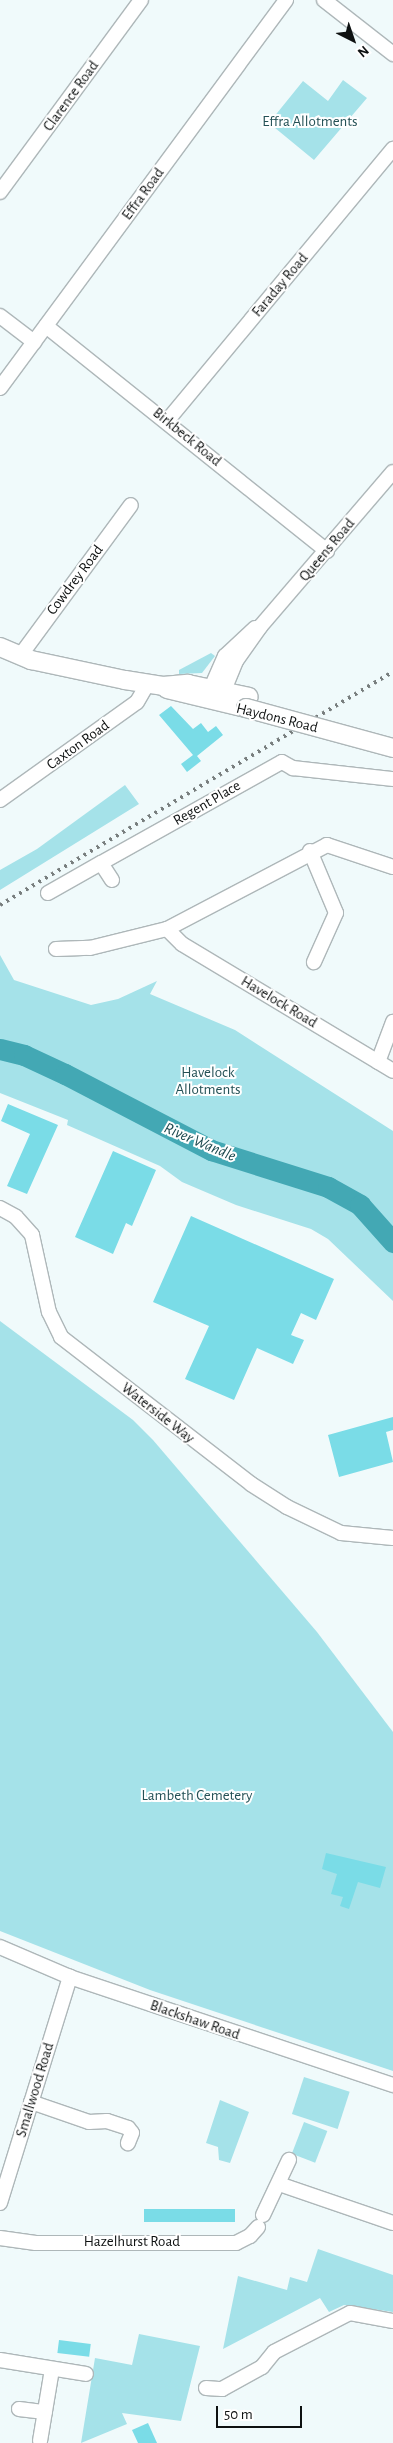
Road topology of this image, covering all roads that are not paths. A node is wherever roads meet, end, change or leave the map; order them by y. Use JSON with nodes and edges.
{"nodes":[{"id":1,"x":141,"y":0,"type":"edge"},
{"id":2,"x":286,"y":0,"type":"edge"},
{"id":3,"x":324,"y":0,"type":"edge"},
{"id":4,"x":393,"y":54,"type":"edge"},
{"id":5,"x":393,"y":149,"type":"edge"},
{"id":6,"x":0,"y":192,"type":"edge"},
{"id":7,"x":0,"y":316,"type":"edge"},
{"id":8,"x":46,"y":326,"type":"junction"},
{"id":9,"x":34,"y":342,"type":"junction"},
{"id":10,"x":0,"y":388,"type":"edge"},
{"id":11,"x":167,"y":421,"type":"junction"},
{"id":12,"x":393,"y":472,"type":"edge"},
{"id":13,"x":131,"y":505,"type":"dead end"},
{"id":14,"x":327,"y":551,"type":"junction"},
{"id":15,"x":0,"y":647,"type":"edge"},
{"id":16,"x":20,"y":656,"type":"junction"},
{"id":17,"x":155,"y":684,"type":"junction"},
{"id":18,"x":214,"y":696,"type":"junction"},
{"id":19,"x":248,"y":702,"type":"junction"},
{"id":20,"x":393,"y":738,"type":"edge"},
{"id":21,"x":393,"y":748,"type":"edge"},
{"id":22,"x":314,"y":756,"type":"dead end"},
{"id":23,"x":317,"y":770,"type":"junction"},
{"id":24,"x":393,"y":779,"type":"edge"},
{"id":25,"x":0,"y":800,"type":"edge"},
{"id":26,"x":310,"y":851,"type":"junction"},
{"id":27,"x":101,"y":863,"type":"junction"},
{"id":28,"x":393,"y":867,"type":"edge"},
{"id":29,"x":112,"y":880,"type":"dead end"},
{"id":30,"x":48,"y":893,"type":"dead end"},
{"id":31,"x":167,"y":929,"type":"junction"},
{"id":32,"x":56,"y":949,"type":"dead end"},
{"id":33,"x":314,"y":962,"type":"dead end"},
{"id":34,"x":393,"y":1022,"type":"edge"},
{"id":35,"x":378,"y":1062,"type":"junction"},
{"id":36,"x":393,"y":1071,"type":"edge"},
{"id":37,"x":0,"y":1208,"type":"edge"},
{"id":38,"x":393,"y":1538,"type":"edge"},
{"id":39,"x":0,"y":1947,"type":"edge"},
{"id":40,"x":70,"y":1977,"type":"junction"},
{"id":41,"x":393,"y":2085,"type":"edge"},
{"id":42,"x":31,"y":2102,"type":"junction"},
{"id":43,"x":128,"y":2143,"type":"dead end"},
{"id":44,"x":288,"y":2160,"type":"dead end"},
{"id":45,"x":279,"y":2184,"type":"junction"},
{"id":46,"x":0,"y":2203,"type":"edge"},
{"id":47,"x":393,"y":2223,"type":"edge"},
{"id":48,"x":0,"y":2238,"type":"edge"},
{"id":49,"x":393,"y":2321,"type":"edge"},
{"id":50,"x":0,"y":2360,"type":"edge"},
{"id":51,"x":52,"y":2369,"type":"junction"},
{"id":52,"x":86,"y":2374,"type":"dead end"},
{"id":53,"x":206,"y":2388,"type":"dead end"},
{"id":54,"x":19,"y":2409,"type":"dead end"},
{"id":55,"x":45,"y":2412,"type":"junction"},
{"id":56,"x":40,"y":2442,"type":"dead end"}],
"edges":[{"from":1,"to":6,"type":"street","name":"Clarence Road"},
{"from":2,"to":8,"type":"street","name":"Effra Road"},
{"from":3,"to":4,"type":"street"},
{"from":5,"to":11,"type":"street","name":"Faraday Road"},
{"from":7,"to":9,"type":"street"},
{"from":8,"to":9,"type":"street","name":"Effra Road"},
{"from":8,"to":11,"type":"street","name":"Birkbeck Road"},
{"from":9,"to":10,"type":"street","name":"Effra Road"},
{"from":11,"to":14,"type":"street","name":"Birkbeck Road"},
{"from":12,"to":14,"type":"street","name":"Queens Road"},
{"from":13,"to":16,"type":"street","name":"Cowdrey Road"},
{"from":14,"to":18,"type":"street","name":"Queens Road"},
{"from":15,"to":16,"type":"main road","name":"Haydons Road"},
{"from":16,"to":17,"type":"main road","name":"Haydons Road"},
{"from":17,"to":18,"type":"main road","name":"Haydons Road"},
{"from":17,"to":25,"type":"street","name":"Caxton Road"},
{"from":18,"to":19,"type":"main road","name":"Haydons Road"},
{"from":19,"to":20,"type":"main road","name":"Haydons Road"},
{"from":19,"to":21,"type":"main road","name":"Haydons Road","bridge":true},
{"from":22,"to":23,"type":"street"},
{"from":23,"to":24,"type":"street","name":"Regent Place"},
{"from":23,"to":27,"type":"street","name":"Regent Place"},
{"from":26,"to":28,"type":"street"},
{"from":26,"to":31,"type":"street"},
{"from":26,"to":33,"type":"street"},
{"from":27,"to":29,"type":"street"},
{"from":27,"to":30,"type":"street","name":"Regent Place"},
{"from":31,"to":32,"type":"street"},
{"from":31,"to":35,"type":"street","name":"Havelock Road"},
{"from":34,"to":35,"type":"street"},
{"from":35,"to":36,"type":"street","name":"Havelock Road"},
{"from":37,"to":38,"type":"street","name":"Waterside Way"},
{"from":39,"to":40,"type":"street","name":"Blackshaw Road"},
{"from":40,"to":41,"type":"street","name":"Blackshaw Road"},
{"from":40,"to":42,"type":"street","name":"Smallwood Road"},
{"from":42,"to":43,"type":"street"},
{"from":42,"to":46,"type":"street","name":"Smallwood Road"},
{"from":44,"to":45,"type":"street","name":"Hazelhurst Road"},
{"from":45,"to":47,"type":"street"},
{"from":45,"to":48,"type":"street","name":"Hazelhurst Road"},
{"from":49,"to":53,"type":"street"},
{"from":50,"to":51,"type":"street"},
{"from":51,"to":52,"type":"street"},
{"from":51,"to":55,"type":"street"},
{"from":54,"to":55,"type":"street"},
{"from":55,"to":56,"type":"street"}]}
